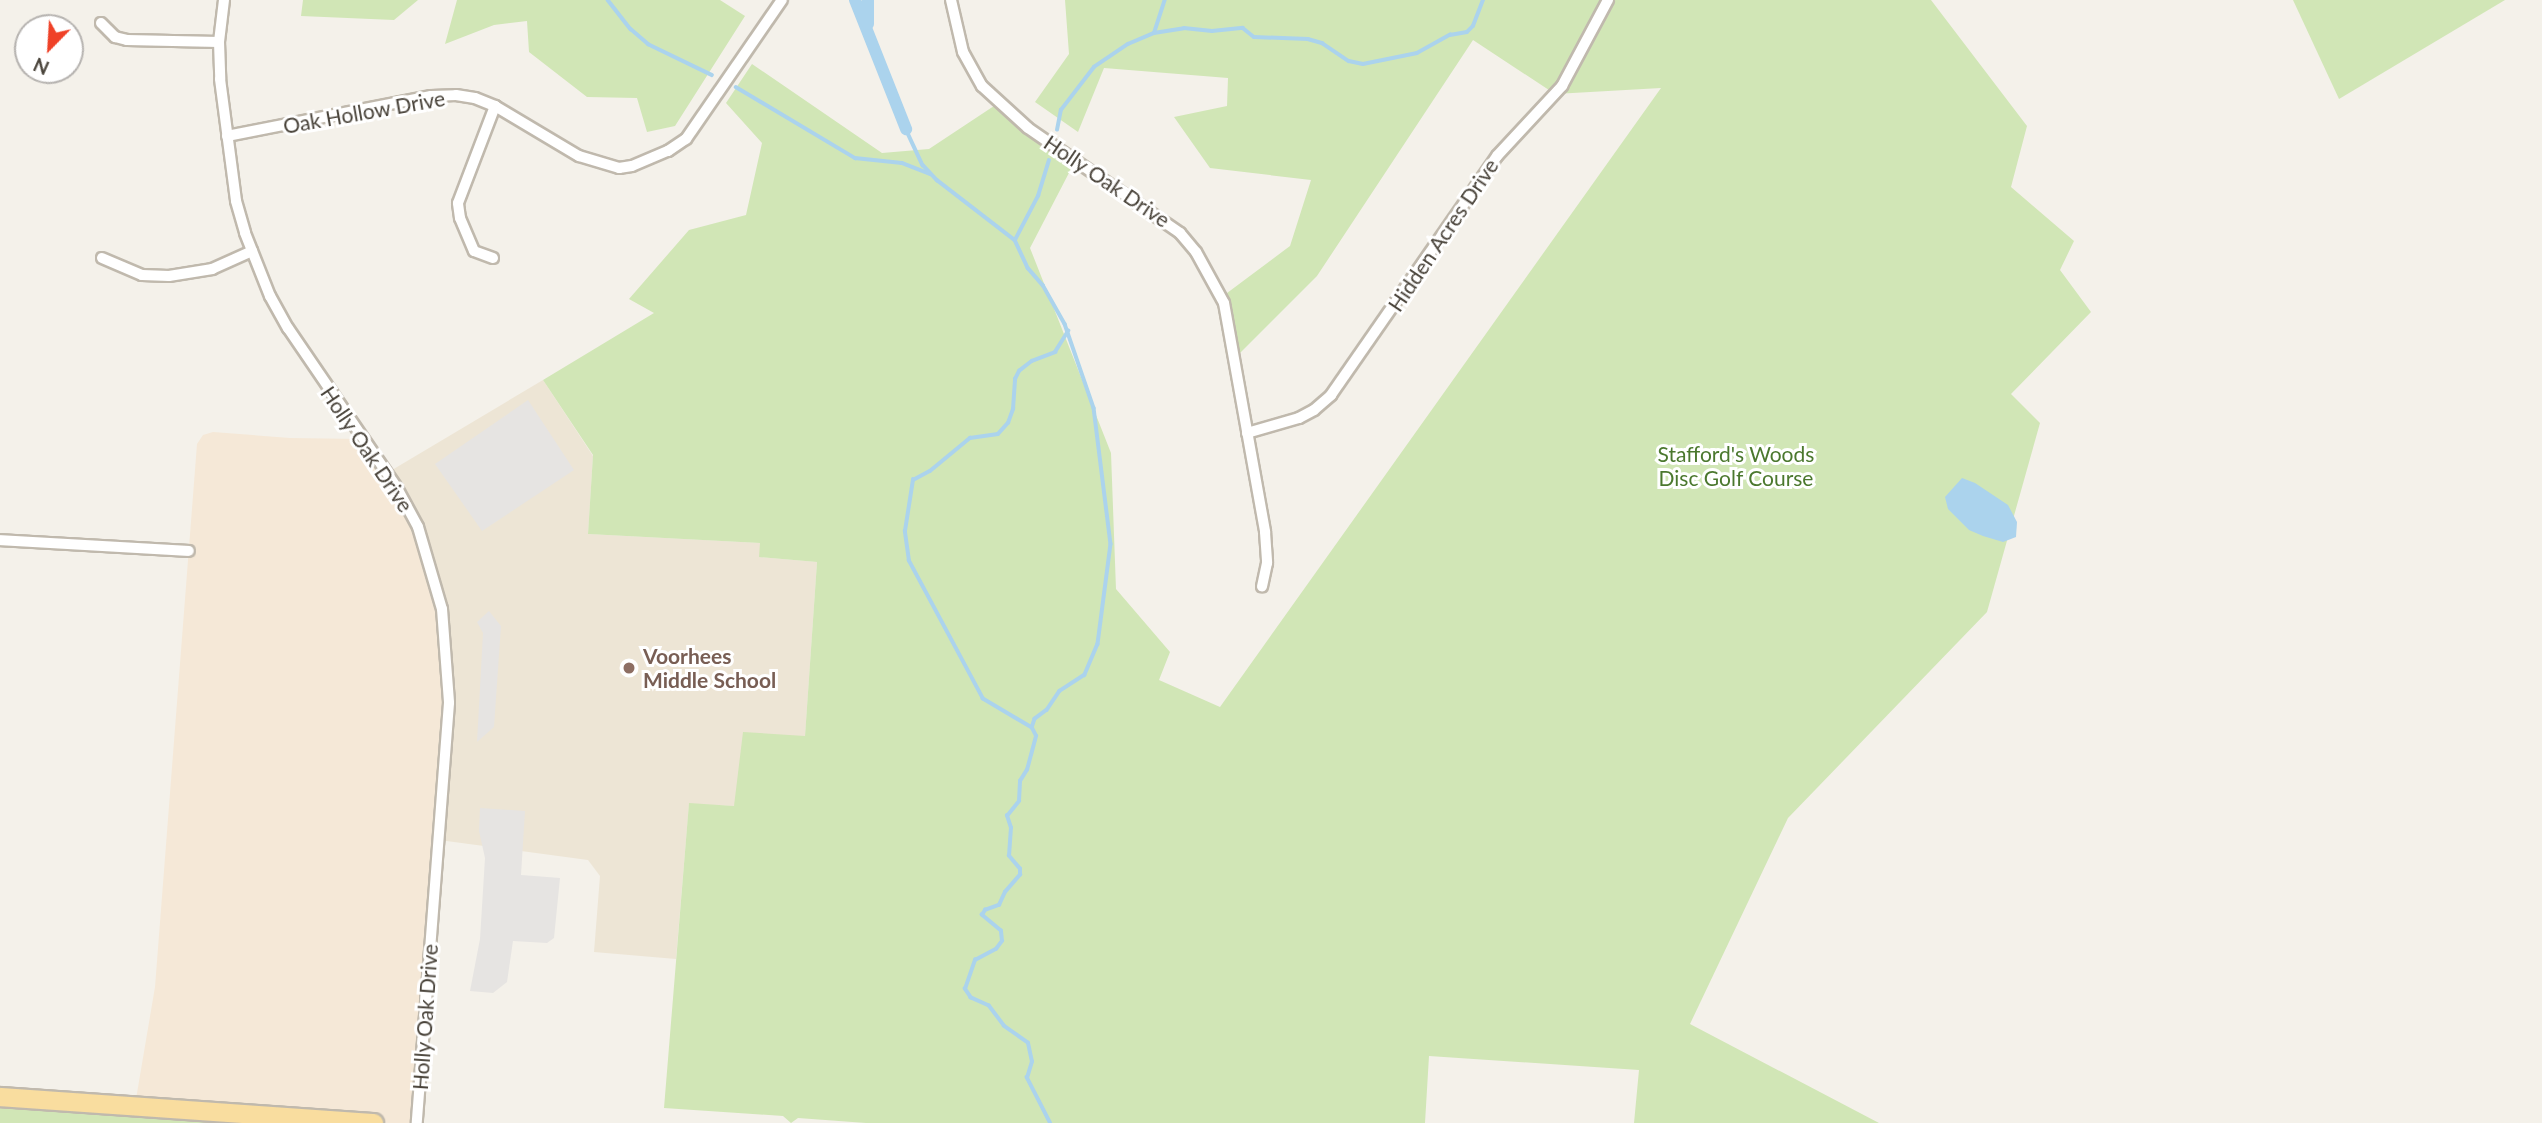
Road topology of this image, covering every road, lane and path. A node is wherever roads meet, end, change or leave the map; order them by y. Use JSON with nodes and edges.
{"nodes":[{"id":1,"x":224,"y":0,"type":"edge"},
{"id":2,"x":782,"y":0,"type":"edge"},
{"id":3,"x":951,"y":0,"type":"edge"},
{"id":4,"x":1608,"y":0,"type":"edge"},
{"id":5,"x":101,"y":23,"type":"dead end"},
{"id":6,"x":219,"y":42,"type":"junction"},
{"id":7,"x":495,"y":106,"type":"junction"},
{"id":8,"x":228,"y":136,"type":"junction"},
{"id":9,"x":252,"y":251,"type":"junction"},
{"id":10,"x":102,"y":258,"type":"dead end"},
{"id":11,"x":493,"y":258,"type":"dead end"},
{"id":12,"x":1247,"y":433,"type":"junction"},
{"id":13,"x":0,"y":540,"type":"edge"},
{"id":14,"x":189,"y":551,"type":"dead end"},
{"id":15,"x":1262,"y":586,"type":"dead end"},
{"id":16,"x":0,"y":1097,"type":"edge"},
{"id":17,"x":374,"y":1123,"type":"edge"},
{"id":18,"x":417,"y":1123,"type":"edge"}],
"edges":[{"from":1,"to":6,"type":"street","name":"Holly Oak Drive"},
{"from":2,"to":7,"type":"street","name":"Oak Hollow Drive"},
{"from":3,"to":12,"type":"street","name":"Holly Oak Drive"},
{"from":4,"to":12,"type":"street","name":"Hidden Acres Drive"},
{"from":5,"to":6,"type":"street"},
{"from":6,"to":8,"type":"street","name":"Holly Oak Drive"},
{"from":7,"to":8,"type":"street","name":"Oak Hollow Drive"},
{"from":7,"to":11,"type":"street"},
{"from":8,"to":9,"type":"street","name":"Holly Oak Drive"},
{"from":9,"to":10,"type":"street"},
{"from":9,"to":18,"type":"street","name":"Holly Oak Drive"},
{"from":12,"to":15,"type":"street","name":"Holly Oak Drive"},
{"from":13,"to":14,"type":"street"},
{"from":16,"to":17,"type":"main road"}]}
